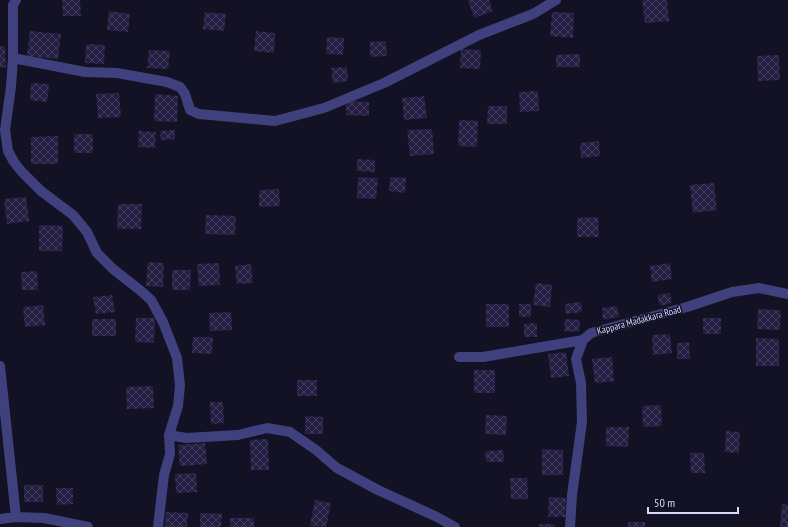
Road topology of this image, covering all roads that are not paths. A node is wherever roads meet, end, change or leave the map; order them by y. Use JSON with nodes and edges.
{"nodes":[{"id":1,"x":16,"y":0,"type":"edge"},
{"id":2,"x":556,"y":0,"type":"edge"},
{"id":3,"x":13,"y":58,"type":"junction"},
{"id":4,"x":788,"y":294,"type":"edge"},
{"id":5,"x":583,"y":340,"type":"junction"},
{"id":6,"x":459,"y":357,"type":"dead end"},
{"id":7,"x":0,"y":366,"type":"edge"},
{"id":8,"x":169,"y":435,"type":"junction"},
{"id":9,"x":16,"y":516,"type":"junction"},
{"id":10,"x":0,"y":519,"type":"edge"},
{"id":11,"x":88,"y":527,"type":"edge"},
{"id":12,"x":158,"y":527,"type":"edge"},
{"id":13,"x":455,"y":527,"type":"edge"},
{"id":14,"x":570,"y":527,"type":"edge"}],
"edges":[{"from":1,"to":3,"type":"street"},
{"from":2,"to":3,"type":"street"},
{"from":3,"to":8,"type":"street"},
{"from":4,"to":5,"type":"street","name":"Kappara Madakkara Road"},
{"from":5,"to":6,"type":"street","name":"Kappara Madakkara Road"},
{"from":5,"to":14,"type":"street"},
{"from":7,"to":9,"type":"street"},
{"from":8,"to":12,"type":"street"},
{"from":8,"to":13,"type":"street"},
{"from":9,"to":10,"type":"street"},
{"from":9,"to":11,"type":"street"}]}
